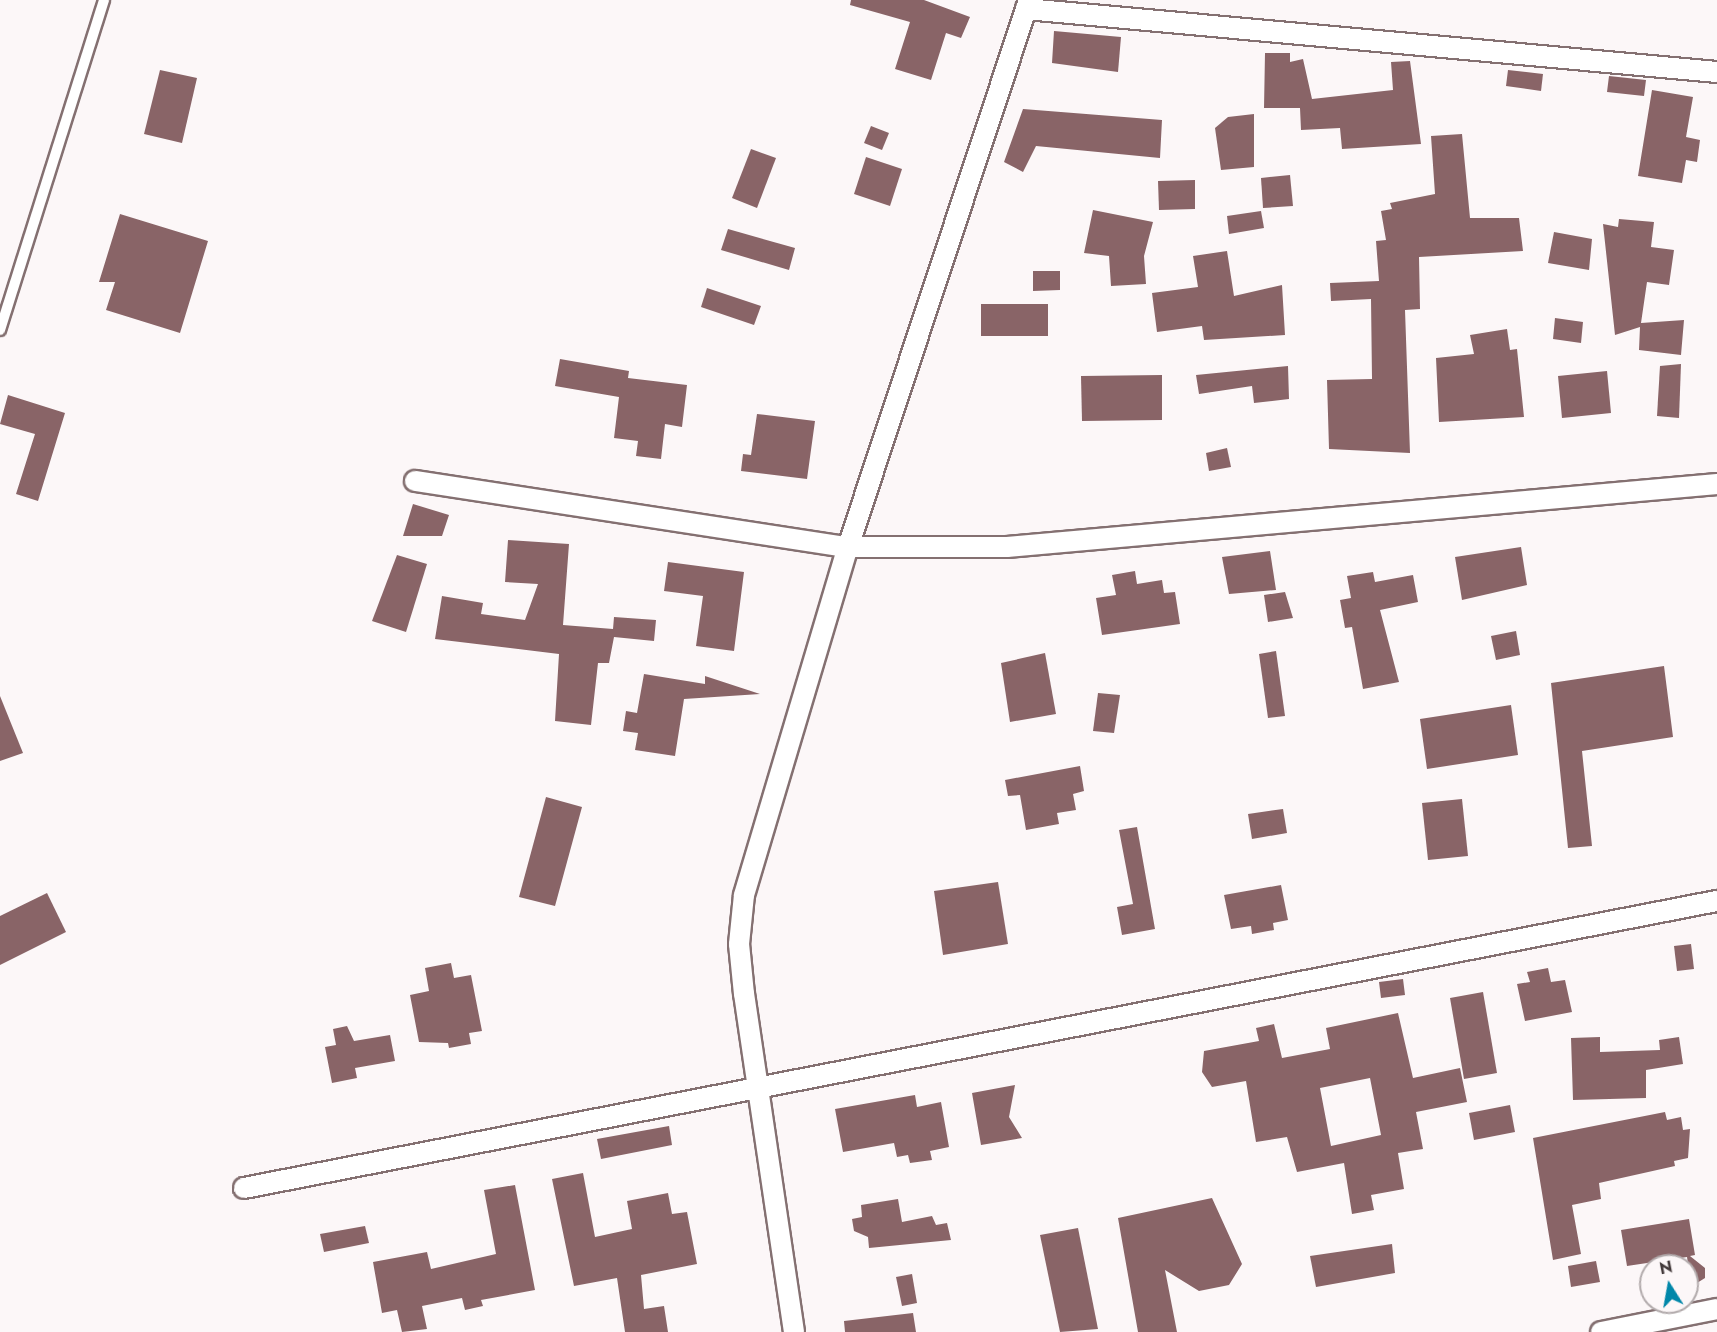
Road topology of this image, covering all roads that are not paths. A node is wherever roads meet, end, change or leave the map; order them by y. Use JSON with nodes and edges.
{"nodes":[{"id":1,"x":104,"y":0,"type":"edge"},
{"id":2,"x":1028,"y":4,"type":"edge"},
{"id":3,"x":1717,"y":72,"type":"edge"},
{"id":4,"x":0,"y":330,"type":"edge"},
{"id":5,"x":415,"y":481,"type":"dead end"},
{"id":6,"x":1717,"y":484,"type":"edge"},
{"id":7,"x":848,"y":547,"type":"junction"},
{"id":8,"x":1717,"y":901,"type":"edge"},
{"id":9,"x":758,"y":1085,"type":"junction"},
{"id":10,"x":244,"y":1188,"type":"dead end"},
{"id":11,"x":1717,"y":1309,"type":"edge"},
{"id":12,"x":794,"y":1332,"type":"edge"},
{"id":13,"x":1601,"y":1332,"type":"edge"}],
"edges":[{"from":1,"to":4,"type":"lane"},
{"from":2,"to":3,"type":"street"},
{"from":2,"to":7,"type":"street"},
{"from":5,"to":7,"type":"street"},
{"from":6,"to":7,"type":"street"},
{"from":7,"to":9,"type":"street"},
{"from":8,"to":9,"type":"street"},
{"from":9,"to":10,"type":"street"},
{"from":9,"to":12,"type":"street"},
{"from":11,"to":13,"type":"street"}]}
